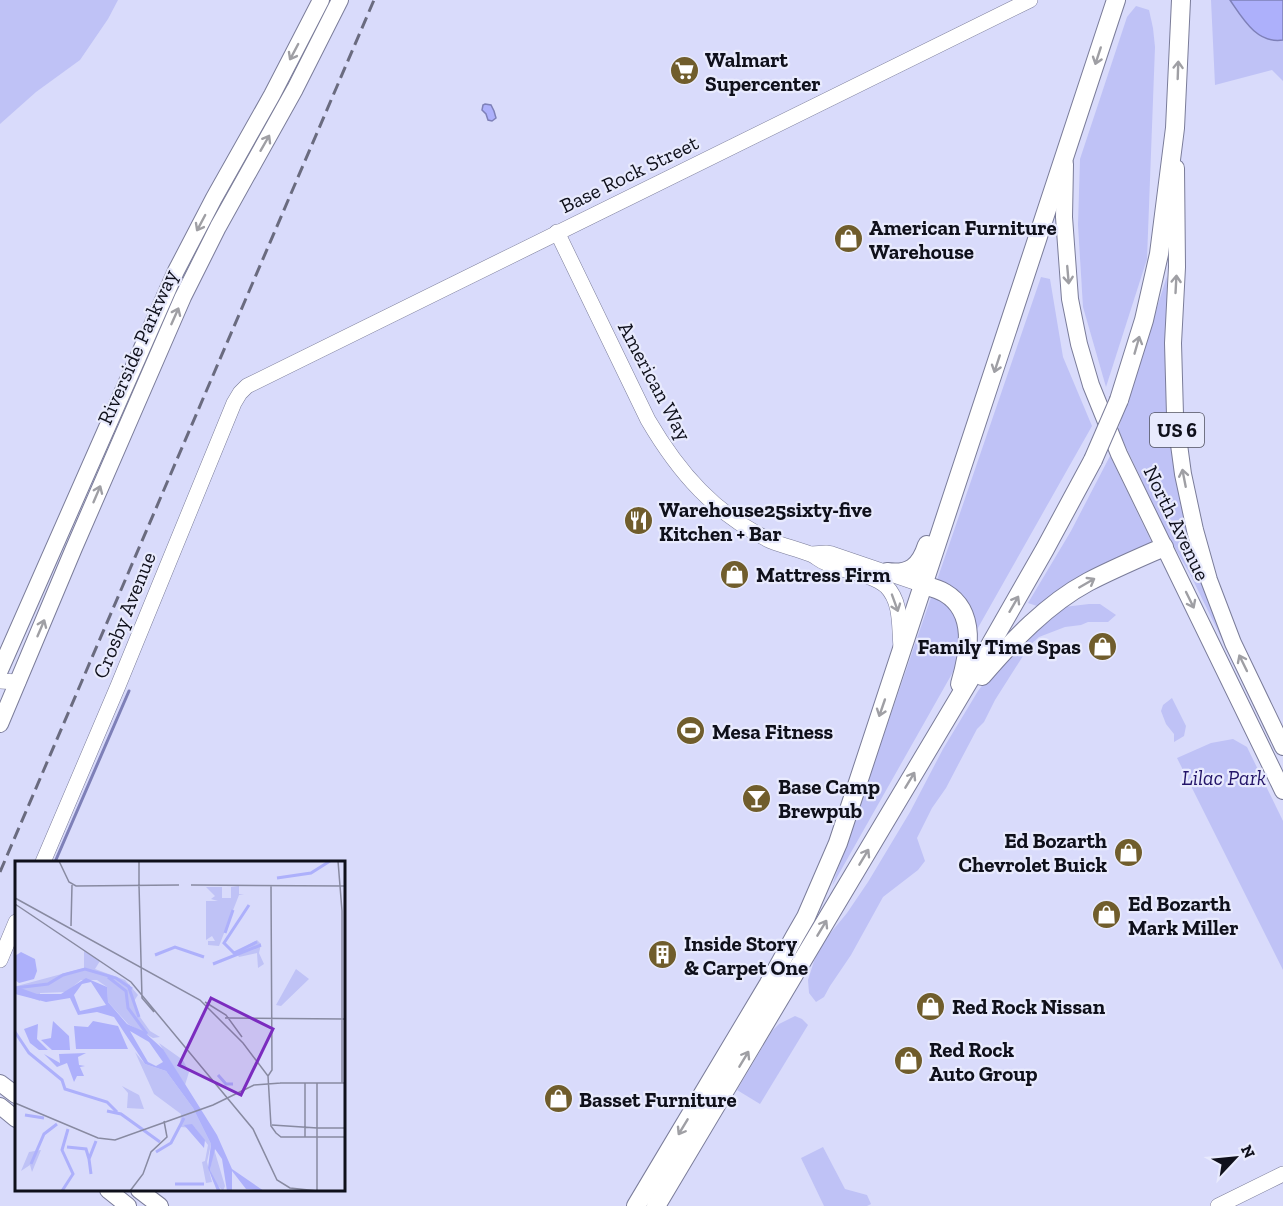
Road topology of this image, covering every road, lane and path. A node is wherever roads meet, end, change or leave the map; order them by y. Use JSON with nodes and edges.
{"nodes":[{"id":1,"x":321,"y":0,"type":"edge"},
{"id":2,"x":340,"y":0,"type":"edge"},
{"id":3,"x":1030,"y":0,"type":"edge"},
{"id":4,"x":1116,"y":0,"type":"edge"},
{"id":5,"x":1181,"y":0,"type":"edge"},
{"id":6,"x":1175,"y":128,"type":"junction"},
{"id":7,"x":1065,"y":154,"type":"junction"},
{"id":8,"x":557,"y":232,"type":"junction"},
{"id":9,"x":247,"y":386,"type":"joint"},
{"id":10,"x":971,"y":443,"type":"junction"},
{"id":11,"x":1164,"y":547,"type":"junction"},
{"id":12,"x":812,"y":554,"type":"junction"},
{"id":13,"x":887,"y":572,"type":"junction"},
{"id":14,"x":923,"y":585,"type":"junction"},
{"id":15,"x":27,"y":609,"type":"junction"},
{"id":16,"x":0,"y":643,"type":"edge"},
{"id":17,"x":902,"y":653,"type":"junction"},
{"id":18,"x":0,"y":671,"type":"edge"},
{"id":19,"x":18,"y":682,"type":"junction"},
{"id":20,"x":953,"y":709,"type":"junction"},
{"id":21,"x":0,"y":724,"type":"edge"},
{"id":22,"x":1283,"y":747,"type":"edge"},
{"id":23,"x":1283,"y":792,"type":"edge"},
{"id":24,"x":43,"y":861,"type":"edge"},
{"id":25,"x":15,"y":924,"type":"edge"},
{"id":26,"x":0,"y":960,"type":"edge"},
{"id":27,"x":0,"y":1083,"type":"edge"},
{"id":28,"x":15,"y":1094,"type":"edge"},
{"id":29,"x":0,"y":1106,"type":"edge"},
{"id":30,"x":15,"y":1118,"type":"edge"},
{"id":31,"x":1283,"y":1174,"type":"edge"},
{"id":32,"x":109,"y":1191,"type":"edge"},
{"id":33,"x":140,"y":1191,"type":"edge"},
{"id":34,"x":128,"y":1206,"type":"edge"},
{"id":35,"x":160,"y":1206,"type":"edge"},
{"id":36,"x":636,"y":1206,"type":"edge"},
{"id":37,"x":657,"y":1206,"type":"edge"},
{"id":38,"x":1218,"y":1206,"type":"edge"}],
"edges":[{"from":1,"to":15,"type":"main road","name":"Riverside Parkway","one_way":true},
{"from":19,"to":2,"type":"main road","name":"Riverside Parkway","one_way":true},
{"from":3,"to":8,"type":"street","name":"Base Rock Street"},
{"from":4,"to":7,"type":"highway","one_way":true},
{"from":6,"to":5,"type":"highway","one_way":true},
{"from":20,"to":6,"type":"highway","one_way":true,"bridge":true},
{"from":22,"to":6,"type":"main road","name":"North Avenue","number":"US 6","one_way":true},
{"from":7,"to":10,"type":"highway","one_way":true},
{"from":7,"to":11,"type":"main road","name":"North Avenue","number":"US 6","one_way":true},
{"from":8,"to":9,"type":"street","name":"Base Rock Street"},
{"from":8,"to":12,"type":"street","name":"American Way"},
{"from":9,"to":24,"type":"street","name":"Crosby Avenue"},
{"from":10,"to":13,"type":"highway"},
{"from":10,"to":14,"type":"highway"},
{"from":20,"to":11,"type":"highway","one_way":true},
{"from":11,"to":23,"type":"main road","name":"North Avenue","number":"US 6","one_way":true},
{"from":12,"to":13,"type":"street","name":"American Way"},
{"from":12,"to":17,"type":"street","name":"American Way","one_way":true},
{"from":13,"to":14,"type":"street","name":"American Way"},
{"from":14,"to":17,"type":"highway"},
{"from":14,"to":20,"type":"highway"},
{"from":15,"to":16,"type":"main road"},
{"from":15,"to":18,"type":"main road","name":"Riverside Parkway"},
{"from":17,"to":36,"type":"highway","one_way":true},
{"from":18,"to":19,"type":"street"},
{"from":19,"to":21,"type":"main road","name":"Riverside Parkway"},
{"from":37,"to":20,"type":"highway","one_way":true},
{"from":25,"to":26,"type":"street"},
{"from":27,"to":28,"type":"main road"},
{"from":29,"to":30,"type":"main road"},
{"from":31,"to":38,"type":"street"},
{"from":32,"to":34,"type":"main road"},
{"from":33,"to":35,"type":"main road"}]}
